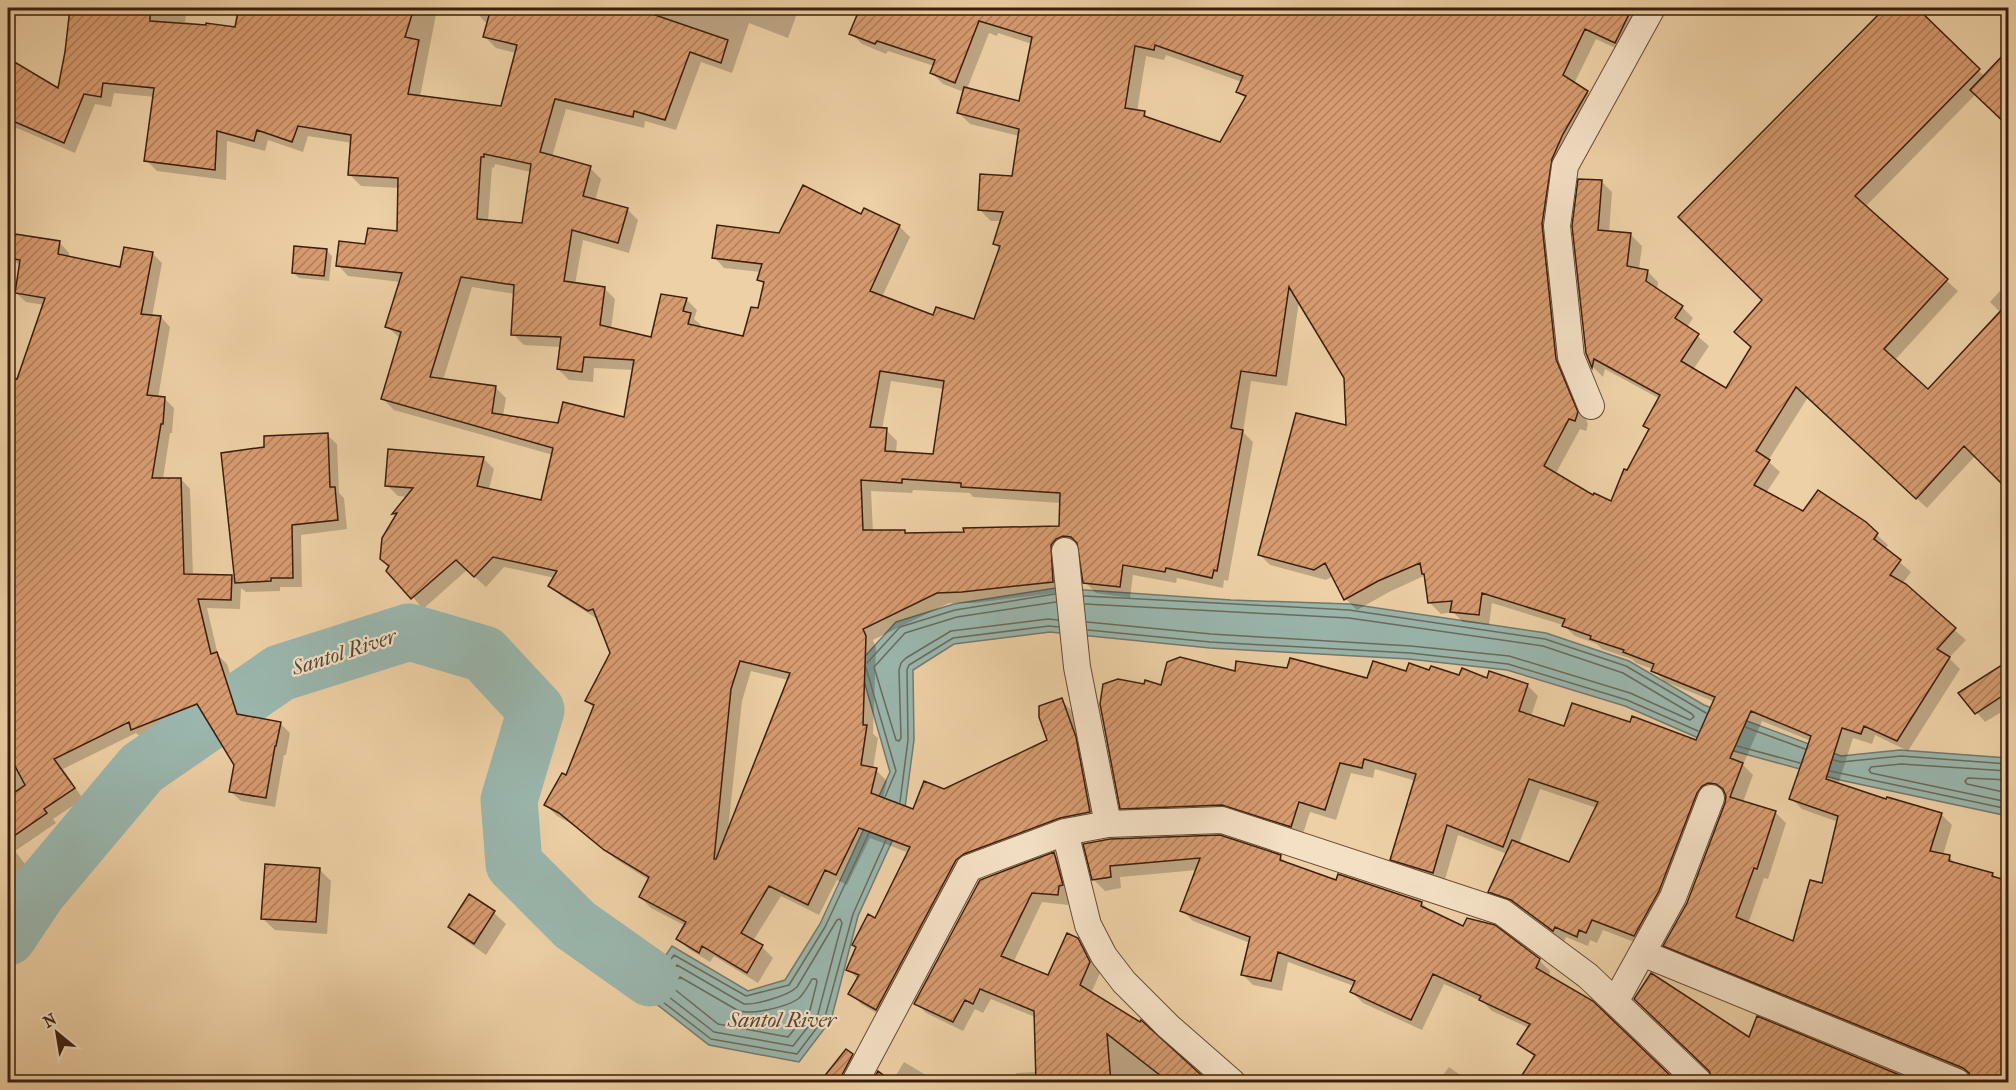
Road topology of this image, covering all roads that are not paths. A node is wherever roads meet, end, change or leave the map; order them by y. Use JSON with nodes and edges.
{"nodes":[{"id":1,"x":1652,"y":8,"type":"edge"},
{"id":2,"x":1591,"y":406,"type":"dead end"},
{"id":3,"x":1066,"y":563,"type":"dead end"},
{"id":4,"x":1711,"y":798,"type":"dead end"},
{"id":5,"x":1108,"y":825,"type":"junction"},
{"id":6,"x":1065,"y":832,"type":"junction"},
{"id":7,"x":1642,"y":953,"type":"junction"},
{"id":8,"x":1615,"y":1002,"type":"junction"},
{"id":9,"x":855,"y":1083,"type":"edge"},
{"id":10,"x":1232,"y":1083,"type":"edge"},
{"id":11,"x":1699,"y":1083,"type":"edge"},
{"id":12,"x":1957,"y":1083,"type":"edge"}],
"edges":[{"from":1,"to":2,"type":"street"},
{"from":3,"to":5,"type":"street"},
{"from":4,"to":7,"type":"street"},
{"from":5,"to":6,"type":"street"},
{"from":5,"to":8,"type":"street"},
{"from":6,"to":9,"type":"street"},
{"from":6,"to":10,"type":"street"},
{"from":7,"to":8,"type":"street"},
{"from":7,"to":12,"type":"street"},
{"from":8,"to":11,"type":"street"}]}
